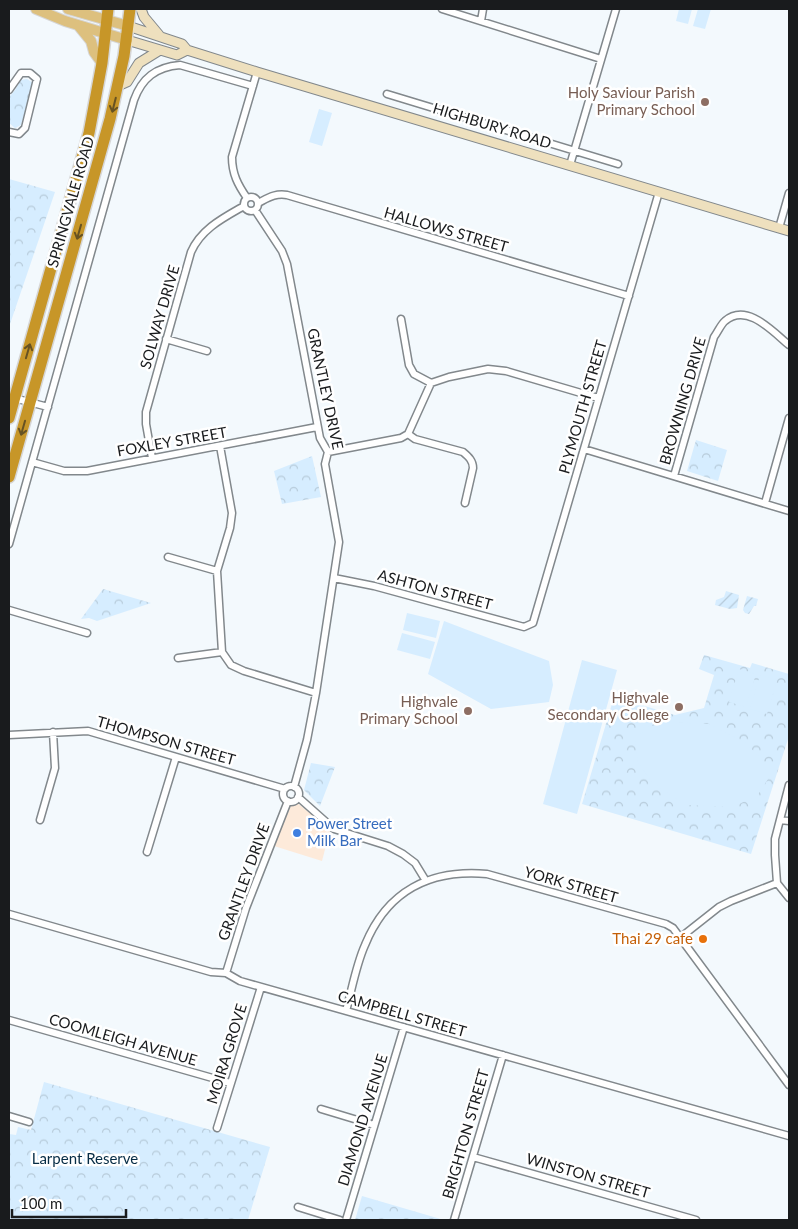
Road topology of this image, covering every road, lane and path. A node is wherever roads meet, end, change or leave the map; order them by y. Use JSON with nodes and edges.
{"nodes":[{"id":1,"x":36,"y":9,"type":"edge"},
{"id":2,"x":71,"y":9,"type":"edge"},
{"id":3,"x":130,"y":9,"type":"edge"},
{"id":4,"x":141,"y":9,"type":"edge"},
{"id":5,"x":442,"y":9,"type":"edge"},
{"id":6,"x":483,"y":9,"type":"edge"},
{"id":7,"x":616,"y":9,"type":"edge"},
{"id":8,"x":108,"y":14,"type":"edge"},
{"id":9,"x":481,"y":21,"type":"junction"},
{"id":10,"x":78,"y":25,"type":"junction"},
{"id":11,"x":128,"y":26,"type":"junction"},
{"id":12,"x":106,"y":34,"type":"junction"},
{"id":13,"x":159,"y":36,"type":"junction"},
{"id":14,"x":126,"y":40,"type":"junction"},
{"id":15,"x":160,"y":50,"type":"junction"},
{"id":16,"x":187,"y":50,"type":"junction"},
{"id":17,"x":601,"y":59,"type":"junction"},
{"id":18,"x":102,"y":63,"type":"junction"},
{"id":19,"x":257,"y":72,"type":"junction"},
{"id":20,"x":118,"y":86,"type":"junction"},
{"id":21,"x":253,"y":86,"type":"junction"},
{"id":22,"x":9,"y":90,"type":"edge"},
{"id":23,"x":387,"y":94,"type":"dead end"},
{"id":24,"x":9,"y":132,"type":"edge"},
{"id":25,"x":574,"y":151,"type":"junction"},
{"id":26,"x":618,"y":164,"type":"dead end"},
{"id":27,"x":570,"y":165,"type":"junction"},
{"id":28,"x":659,"y":192,"type":"junction"},
{"id":29,"x":789,"y":193,"type":"edge"},
{"id":30,"x":247,"y":198,"type":"junction"},
{"id":31,"x":244,"y":206,"type":"junction"},
{"id":32,"x":256,"y":207,"type":"junction"},
{"id":33,"x":779,"y":228,"type":"junction"},
{"id":34,"x":789,"y":231,"type":"edge"},
{"id":35,"x":629,"y":296,"type":"junction"},
{"id":36,"x":401,"y":319,"type":"dead end"},
{"id":37,"x":166,"y":339,"type":"junction"},
{"id":38,"x":789,"y":344,"type":"edge"},
{"id":39,"x":207,"y":351,"type":"dead end"},
{"id":40,"x":431,"y":384,"type":"junction"},
{"id":41,"x":14,"y":398,"type":"junction"},
{"id":42,"x":598,"y":398,"type":"junction"},
{"id":43,"x":30,"y":402,"type":"junction"},
{"id":44,"x":48,"y":407,"type":"junction"},
{"id":45,"x":9,"y":418,"type":"edge"},
{"id":46,"x":789,"y":418,"type":"edge"},
{"id":47,"x":317,"y":427,"type":"junction"},
{"id":48,"x":408,"y":434,"type":"junction"},
{"id":49,"x":220,"y":446,"type":"junction"},
{"id":50,"x":584,"y":450,"type":"junction"},
{"id":51,"x":328,"y":452,"type":"junction"},
{"id":52,"x":152,"y":458,"type":"junction"},
{"id":53,"x":32,"y":462,"type":"junction"},
{"id":54,"x":674,"y":476,"type":"junction"},
{"id":55,"x":9,"y":477,"type":"edge"},
{"id":56,"x":465,"y":503,"type":"dead end"},
{"id":57,"x":765,"y":503,"type":"junction"},
{"id":58,"x":789,"y":510,"type":"edge"},
{"id":59,"x":9,"y":544,"type":"edge"},
{"id":60,"x":168,"y":557,"type":"dead end"},
{"id":61,"x":217,"y":571,"type":"junction"},
{"id":62,"x":334,"y":578,"type":"junction"},
{"id":63,"x":9,"y":610,"type":"edge"},
{"id":64,"x":529,"y":626,"type":"joint"},
{"id":65,"x":87,"y":633,"type":"dead end"},
{"id":66,"x":222,"y":652,"type":"junction"},
{"id":67,"x":178,"y":658,"type":"dead end"},
{"id":68,"x":316,"y":693,"type":"junction"},
{"id":69,"x":53,"y":732,"type":"junction"},
{"id":70,"x":9,"y":735,"type":"edge"},
{"id":71,"x":176,"y":756,"type":"junction"},
{"id":72,"x":789,"y":784,"type":"edge"},
{"id":73,"x":294,"y":787,"type":"junction"},
{"id":74,"x":285,"y":789,"type":"junction"},
{"id":75,"x":298,"y":797,"type":"junction"},
{"id":76,"x":288,"y":801,"type":"junction"},
{"id":77,"x":40,"y":820,"type":"dead end"},
{"id":78,"x":780,"y":820,"type":"junction"},
{"id":79,"x":789,"y":821,"type":"edge"},
{"id":80,"x":147,"y":852,"type":"dead end"},
{"id":81,"x":426,"y":881,"type":"junction"},
{"id":82,"x":777,"y":883,"type":"junction"},
{"id":83,"x":789,"y":898,"type":"edge"},
{"id":84,"x":9,"y":914,"type":"edge"},
{"id":85,"x":681,"y":936,"type":"junction"},
{"id":86,"x":226,"y":973,"type":"junction"},
{"id":87,"x":261,"y":987,"type":"junction"},
{"id":88,"x":346,"y":1011,"type":"junction"},
{"id":89,"x":9,"y":1020,"type":"edge"},
{"id":90,"x":404,"y":1027,"type":"junction"},
{"id":91,"x":503,"y":1055,"type":"junction"},
{"id":92,"x":230,"y":1083,"type":"junction"},
{"id":93,"x":789,"y":1085,"type":"edge"},
{"id":94,"x":321,"y":1109,"type":"dead end"},
{"id":95,"x":9,"y":1116,"type":"edge"},
{"id":96,"x":29,"y":1122,"type":"dead end"},
{"id":97,"x":374,"y":1126,"type":"junction"},
{"id":98,"x":217,"y":1128,"type":"dead end"},
{"id":99,"x":789,"y":1136,"type":"edge"},
{"id":100,"x":474,"y":1157,"type":"junction"},
{"id":101,"x":298,"y":1207,"type":"dead end"},
{"id":102,"x":340,"y":1220,"type":"edge"},
{"id":103,"x":346,"y":1220,"type":"edge"},
{"id":104,"x":454,"y":1220,"type":"edge"},
{"id":105,"x":696,"y":1220,"type":"edge"}],
"edges":[{"from":1,"to":10,"type":"main road","name":"HIGHBURY ROAD"},
{"from":2,"to":8,"type":"main road","name":"HIGHBURY ROAD"},
{"from":3,"to":11,"type":"highway","name":"SPRINGVALE ROAD"},
{"from":4,"to":13,"type":"main road"},
{"from":5,"to":9,"type":"street"},
{"from":6,"to":9,"type":"street"},
{"from":7,"to":17,"type":"street"},
{"from":8,"to":11,"type":"main road","name":"HIGHBURY ROAD"},
{"from":8,"to":12,"type":"highway","name":"SPRINGVALE ROAD"},
{"from":9,"to":17,"type":"street"},
{"from":10,"to":12,"type":"main road","name":"HIGHBURY ROAD"},
{"from":10,"to":18,"type":"main road"},
{"from":11,"to":13,"type":"main road","name":"HIGHBURY ROAD"},
{"from":11,"to":14,"type":"highway","name":"SPRINGVALE ROAD"},
{"from":12,"to":14,"type":"main road","name":"HIGHBURY ROAD"},
{"from":12,"to":18,"type":"highway","name":"SPRINGVALE ROAD"},
{"from":13,"to":16,"type":"main road","name":"HIGHBURY ROAD"},
{"from":14,"to":15,"type":"main road","name":"HIGHBURY ROAD"},
{"from":14,"to":20,"type":"highway","name":"SPRINGVALE ROAD"},
{"from":15,"to":16,"type":"main road","name":"HIGHBURY ROAD"},
{"from":15,"to":20,"type":"main road"},
{"from":16,"to":19,"type":"main road","name":"HIGHBURY ROAD"},
{"from":17,"to":25,"type":"street"},
{"from":41,"to":18,"type":"highway","name":"SPRINGVALE ROAD","one_way":true},
{"from":19,"to":21,"type":"street"},
{"from":19,"to":27,"type":"main road","name":"HIGHBURY ROAD"},
{"from":20,"to":43,"type":"highway","name":"SPRINGVALE ROAD","one_way":true},
{"from":21,"to":30,"type":"street"},
{"from":21,"to":44,"type":"street"},
{"from":22,"to":24,"type":"street"},
{"from":23,"to":25,"type":"street"},
{"from":25,"to":26,"type":"street"},
{"from":25,"to":27,"type":"street"},
{"from":27,"to":28,"type":"main road","name":"HIGHBURY ROAD"},
{"from":28,"to":33,"type":"main road","name":"HIGHBURY ROAD"},
{"from":28,"to":35,"type":"street","name":"PLYMOUTH STREET"},
{"from":29,"to":33,"type":"street"},
{"from":30,"to":31,"type":"street"},
{"from":30,"to":32,"type":"street"},
{"from":31,"to":32,"type":"street"},
{"from":31,"to":37,"type":"street","name":"SOLWAY DRIVE"},
{"from":32,"to":35,"type":"street","name":"HALLOWS STREET"},
{"from":32,"to":47,"type":"street","name":"GRANTLEY DRIVE"},
{"from":33,"to":34,"type":"main road","name":"HIGHBURY ROAD"},
{"from":35,"to":42,"type":"street","name":"PLYMOUTH STREET"},
{"from":36,"to":40,"type":"street"},
{"from":37,"to":39,"type":"street"},
{"from":37,"to":52,"type":"street","name":"SOLWAY DRIVE"},
{"from":38,"to":54,"type":"street","name":"BROWNING DRIVE"},
{"from":40,"to":42,"type":"street"},
{"from":40,"to":48,"type":"street"},
{"from":41,"to":43,"type":"street"},
{"from":41,"to":45,"type":"highway","name":"SPRINGVALE ROAD"},
{"from":42,"to":50,"type":"street","name":"PLYMOUTH STREET"},
{"from":43,"to":44,"type":"street"},
{"from":43,"to":55,"type":"highway","name":"SPRINGVALE ROAD","one_way":true},
{"from":44,"to":53,"type":"street"},
{"from":46,"to":57,"type":"street"},
{"from":47,"to":49,"type":"street","name":"FOXLEY STREET"},
{"from":47,"to":51,"type":"street","name":"GRANTLEY DRIVE"},
{"from":48,"to":51,"type":"street"},
{"from":48,"to":56,"type":"street"},
{"from":49,"to":52,"type":"street","name":"FOXLEY STREET"},
{"from":49,"to":61,"type":"street"},
{"from":50,"to":54,"type":"street"},
{"from":50,"to":64,"type":"street","name":"PLYMOUTH STREET"},
{"from":51,"to":62,"type":"street","name":"GRANTLEY DRIVE"},
{"from":52,"to":53,"type":"street","name":"FOXLEY STREET"},
{"from":53,"to":59,"type":"street"},
{"from":54,"to":57,"type":"street"},
{"from":57,"to":58,"type":"street"},
{"from":60,"to":61,"type":"street"},
{"from":61,"to":66,"type":"street"},
{"from":62,"to":64,"type":"street","name":"ASHTON STREET"},
{"from":62,"to":68,"type":"street","name":"GRANTLEY DRIVE"},
{"from":63,"to":65,"type":"street"},
{"from":66,"to":67,"type":"street"},
{"from":66,"to":68,"type":"street"},
{"from":68,"to":73,"type":"street","name":"GRANTLEY DRIVE"},
{"from":69,"to":70,"type":"street","name":"THOMPSON STREET"},
{"from":69,"to":71,"type":"street","name":"THOMPSON STREET"},
{"from":69,"to":77,"type":"street"},
{"from":71,"to":74,"type":"street","name":"THOMPSON STREET"},
{"from":71,"to":80,"type":"street"},
{"from":72,"to":78,"type":"street"},
{"from":73,"to":74,"type":"street"},
{"from":73,"to":75,"type":"street"},
{"from":74,"to":76,"type":"street"},
{"from":75,"to":76,"type":"street"},
{"from":75,"to":81,"type":"street"},
{"from":76,"to":86,"type":"street","name":"GRANTLEY DRIVE"},
{"from":78,"to":79,"type":"street"},
{"from":78,"to":82,"type":"street"},
{"from":81,"to":85,"type":"street","name":"YORK STREET"},
{"from":81,"to":88,"type":"street","name":"YORK STREET"},
{"from":82,"to":83,"type":"street"},
{"from":82,"to":85,"type":"street"},
{"from":84,"to":86,"type":"street","name":"CAMPBELL STREET"},
{"from":85,"to":93,"type":"street","name":"YORK STREET"},
{"from":86,"to":87,"type":"street","name":"CAMPBELL STREET"},
{"from":87,"to":88,"type":"street","name":"CAMPBELL STREET"},
{"from":87,"to":92,"type":"street","name":"MOIRA GROVE"},
{"from":88,"to":90,"type":"street","name":"CAMPBELL STREET"},
{"from":89,"to":92,"type":"street","name":"COOMLEIGH AVENUE"},
{"from":90,"to":91,"type":"street","name":"CAMPBELL STREET"},
{"from":90,"to":97,"type":"street","name":"DIAMOND AVENUE"},
{"from":91,"to":99,"type":"street","name":"CAMPBELL STREET"},
{"from":91,"to":100,"type":"street","name":"BRIGHTON STREET"},
{"from":92,"to":98,"type":"street","name":"MOIRA GROVE"},
{"from":94,"to":97,"type":"street"},
{"from":95,"to":96,"type":"street"},
{"from":97,"to":103,"type":"street","name":"DIAMOND AVENUE"},
{"from":100,"to":104,"type":"street","name":"BRIGHTON STREET"},
{"from":100,"to":105,"type":"street","name":"WINSTON STREET"},
{"from":101,"to":102,"type":"street"}]}
